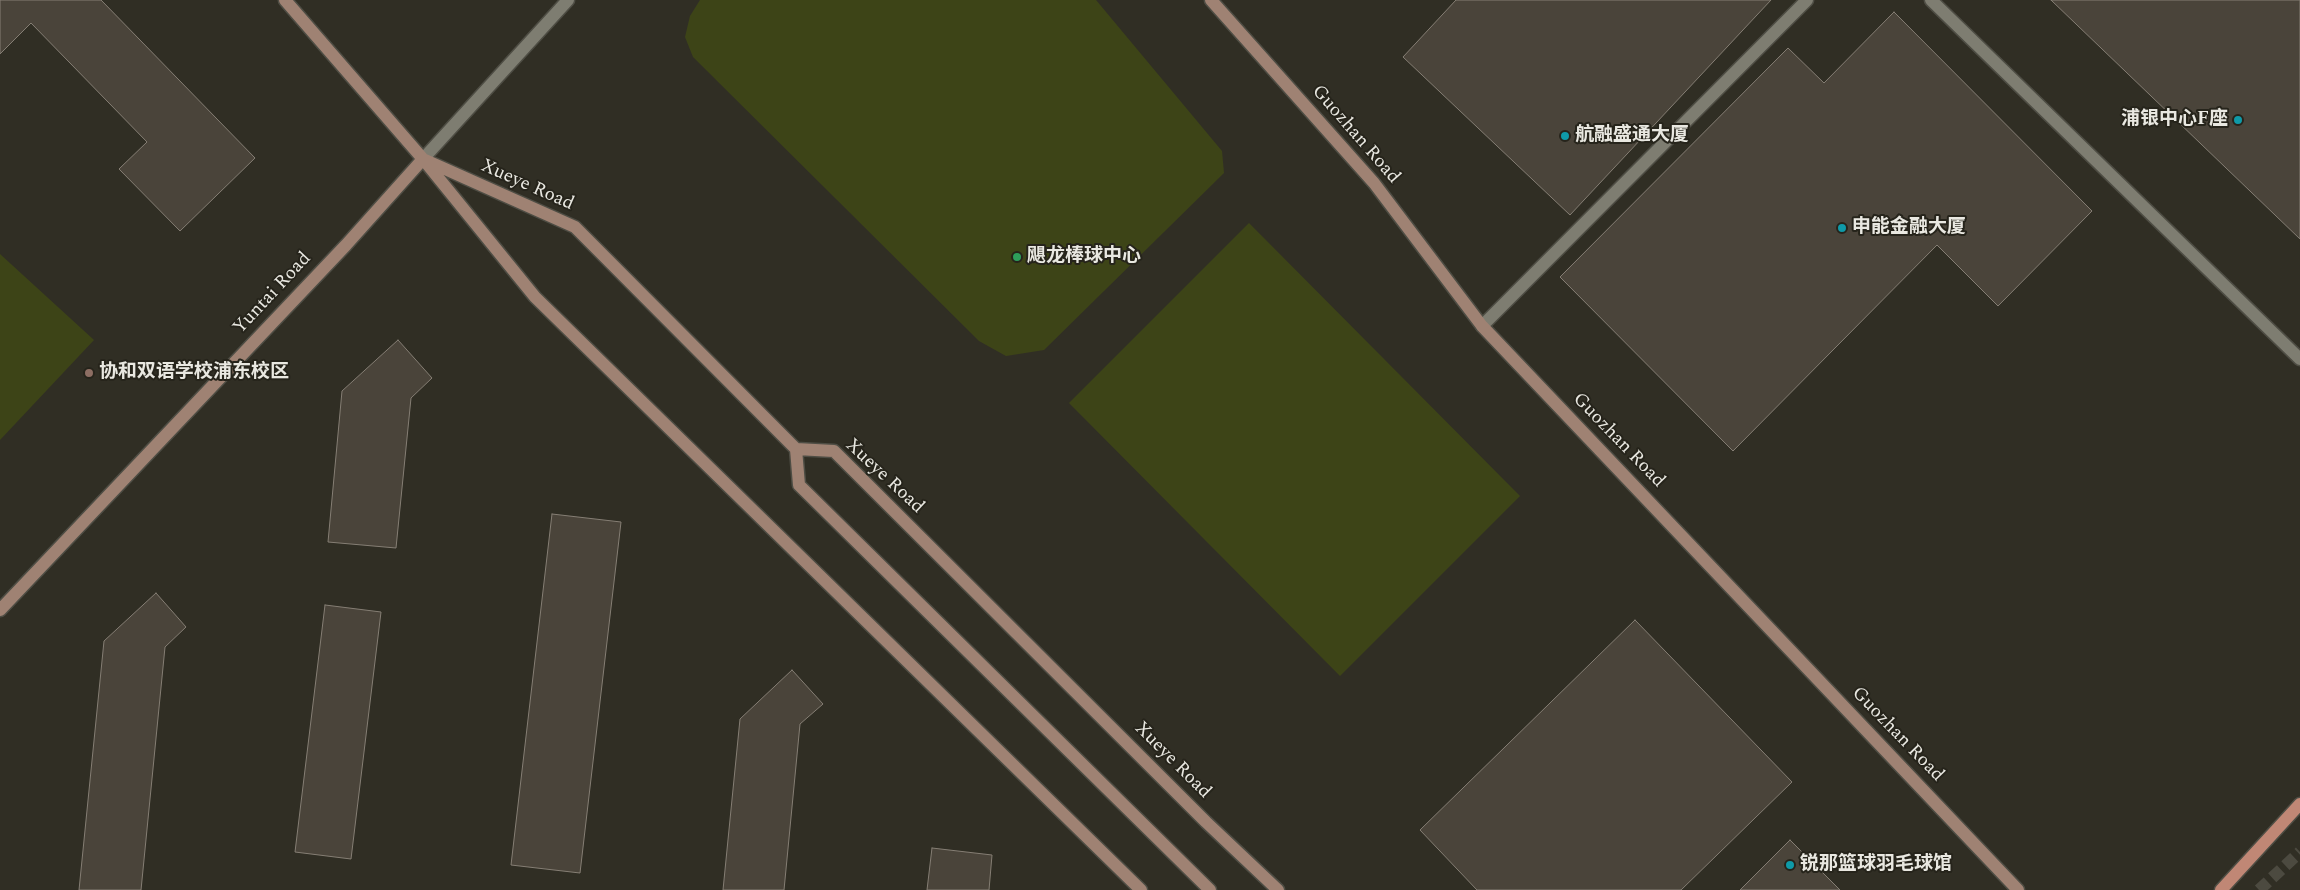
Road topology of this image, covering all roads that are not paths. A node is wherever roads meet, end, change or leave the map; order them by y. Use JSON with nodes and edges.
{"nodes":[{"id":1,"x":285,"y":0,"type":"edge"},
{"id":2,"x":568,"y":0,"type":"edge"},
{"id":3,"x":1211,"y":0,"type":"edge"},
{"id":4,"x":1807,"y":0,"type":"edge"},
{"id":5,"x":1931,"y":0,"type":"edge"},
{"id":6,"x":423,"y":159,"type":"junction"},
{"id":7,"x":1482,"y":326,"type":"junction"},
{"id":8,"x":2300,"y":359,"type":"edge"},
{"id":9,"x":796,"y":449,"type":"junction"},
{"id":10,"x":0,"y":610,"type":"edge"},
{"id":11,"x":2300,"y":804,"type":"edge"},
{"id":12,"x":1141,"y":890,"type":"edge"},
{"id":13,"x":1210,"y":890,"type":"edge"},
{"id":14,"x":1278,"y":890,"type":"edge"},
{"id":15,"x":2018,"y":890,"type":"edge"},
{"id":16,"x":2221,"y":890,"type":"edge"}],
"edges":[{"from":1,"to":6,"type":"street","name":"Xueye Road"},
{"from":2,"to":6,"type":"street","name":"Yuntai Road"},
{"from":3,"to":7,"type":"street","name":"Guozhan Road"},
{"from":4,"to":7,"type":"street"},
{"from":5,"to":8,"type":"street"},
{"from":6,"to":9,"type":"street","name":"Xueye Road"},
{"from":6,"to":10,"type":"street","name":"Yuntai Road"},
{"from":6,"to":12,"type":"street","name":"Xueye Road"},
{"from":7,"to":15,"type":"street","name":"Guozhan Road"},
{"from":9,"to":13,"type":"street"},
{"from":9,"to":14,"type":"street","name":"Xueye Road"},
{"from":11,"to":16,"type":"main road"}]}
